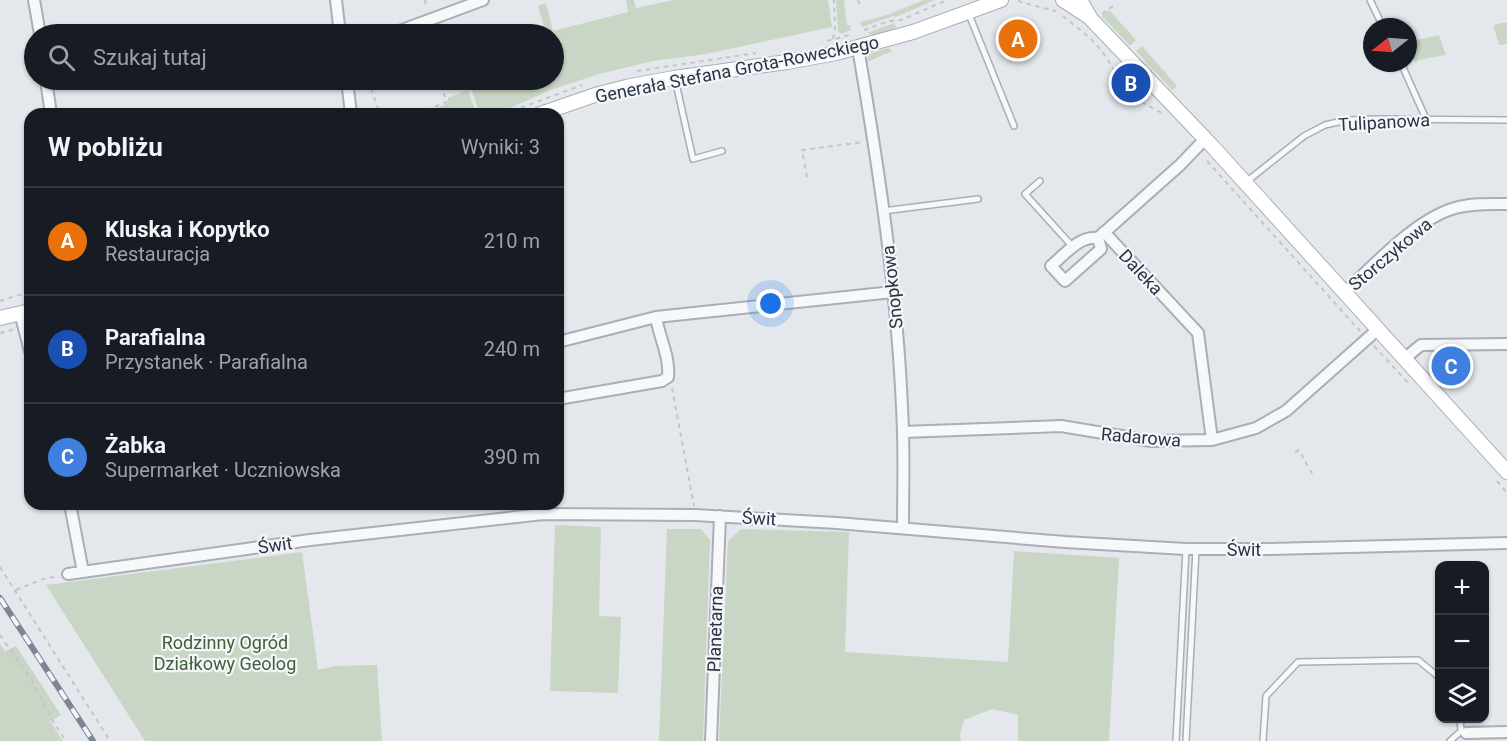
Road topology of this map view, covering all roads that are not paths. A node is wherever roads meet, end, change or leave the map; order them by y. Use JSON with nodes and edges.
{"nodes":[{"id":1,"x":34,"y":0,"type":"edge"},
{"id":2,"x":336,"y":0,"type":"edge"},
{"id":3,"x":483,"y":0,"type":"edge"},
{"id":4,"x":982,"y":0,"type":"edge"},
{"id":5,"x":1001,"y":0,"type":"edge"},
{"id":6,"x":1063,"y":0,"type":"edge"},
{"id":7,"x":1080,"y":0,"type":"edge"},
{"id":8,"x":1370,"y":0,"type":"edge"},
{"id":9,"x":967,"y":11,"type":"junction"},
{"id":10,"x":1096,"y":17,"type":"junction"},
{"id":11,"x":1379,"y":18,"type":"edge"},
{"id":12,"x":38,"y":24,"type":"edge"},
{"id":13,"x":339,"y":24,"type":"edge"},
{"id":14,"x":419,"y":24,"type":"edge"},
{"id":15,"x":858,"y":48,"type":"junction"},
{"id":16,"x":1405,"y":72,"type":"edge"},
{"id":17,"x":674,"y":78,"type":"junction"},
{"id":18,"x":47,"y":90,"type":"edge"},
{"id":19,"x":347,"y":90,"type":"edge"},
{"id":20,"x":50,"y":108,"type":"edge"},
{"id":21,"x":350,"y":108,"type":"edge"},
{"id":22,"x":557,"y":108,"type":"edge"},
{"id":23,"x":1426,"y":119,"type":"junction"},
{"id":24,"x":1507,"y":120,"type":"edge"},
{"id":25,"x":1014,"y":126,"type":"dead end"},
{"id":26,"x":1200,"y":143,"type":"junction"},
{"id":27,"x":722,"y":151,"type":"dead end"},
{"id":28,"x":1040,"y":181,"type":"dead end"},
{"id":29,"x":1244,"y":183,"type":"junction"},
{"id":30,"x":978,"y":199,"type":"dead end"},
{"id":31,"x":1507,"y":204,"type":"edge"},
{"id":32,"x":883,"y":211,"type":"junction"},
{"id":33,"x":1101,"y":235,"type":"junction"},
{"id":34,"x":1073,"y":247,"type":"junction"},
{"id":35,"x":893,"y":292,"type":"junction"},
{"id":36,"x":1344,"y":293,"type":"junction"},
{"id":37,"x":24,"y":312,"type":"edge"},
{"id":38,"x":656,"y":317,"type":"junction"},
{"id":39,"x":0,"y":318,"type":"edge"},
{"id":40,"x":1372,"y":335,"type":"junction"},
{"id":41,"x":564,"y":340,"type":"edge"},
{"id":42,"x":1507,"y":344,"type":"edge"},
{"id":43,"x":1404,"y":359,"type":"junction"},
{"id":44,"x":564,"y":398,"type":"edge"},
{"id":45,"x":903,"y":432,"type":"junction"},
{"id":46,"x":1212,"y":437,"type":"junction"},
{"id":47,"x":1507,"y":472,"type":"edge"},
{"id":48,"x":71,"y":510,"type":"edge"},
{"id":49,"x":720,"y":516,"type":"junction"},
{"id":50,"x":903,"y":528,"type":"junction"},
{"id":51,"x":1507,"y":543,"type":"edge"},
{"id":52,"x":1191,"y":549,"type":"junction"},
{"id":53,"x":83,"y":572,"type":"junction"},
{"id":54,"x":68,"y":574,"type":"road end"},
{"id":55,"x":1435,"y":674,"type":"edge"},
{"id":56,"x":1461,"y":723,"type":"edge"},
{"id":57,"x":1463,"y":732,"type":"junction"},
{"id":58,"x":1507,"y":732,"type":"edge"},
{"id":59,"x":711,"y":741,"type":"edge"},
{"id":60,"x":1176,"y":741,"type":"edge"},
{"id":61,"x":1186,"y":741,"type":"edge"},
{"id":62,"x":1263,"y":741,"type":"edge"},
{"id":63,"x":1450,"y":741,"type":"edge"}],
"edges":[{"from":1,"to":12,"type":"street"},
{"from":2,"to":13,"type":"street"},
{"from":3,"to":14,"type":"street"},
{"from":4,"to":9,"type":"street","name":"Generała Stefana Grota-Roweckiego"},
{"from":5,"to":9,"type":"street","name":"Generała Stefana Grota-Roweckiego"},
{"from":6,"to":10,"type":"street"},
{"from":7,"to":10,"type":"street"},
{"from":8,"to":11,"type":"lane"},
{"from":9,"to":15,"type":"street","name":"Generała Stefana Grota-Roweckiego"},
{"from":9,"to":25,"type":"lane"},
{"from":10,"to":26,"type":"street"},
{"from":15,"to":17,"type":"street","name":"Generała Stefana Grota-Roweckiego"},
{"from":15,"to":32,"type":"street","name":"Snopkowa"},
{"from":16,"to":23,"type":"lane"},
{"from":17,"to":22,"type":"street","name":"Generała Stefana Grota-Roweckiego"},
{"from":17,"to":27,"type":"lane"},
{"from":18,"to":20,"type":"street"},
{"from":19,"to":21,"type":"street"},
{"from":23,"to":24,"type":"lane","name":"Tulipanowa"},
{"from":23,"to":29,"type":"lane","name":"Tulipanowa"},
{"from":26,"to":29,"type":"street"},
{"from":26,"to":33,"type":"street","name":"Daleka"},
{"from":28,"to":34,"type":"lane"},
{"from":29,"to":36,"type":"street"},
{"from":30,"to":32,"type":"lane"},
{"from":31,"to":36,"type":"street","name":"Storczykowa"},
{"from":32,"to":35,"type":"street","name":"Snopkowa"},
{"from":33,"to":34,"type":"street"},
{"from":33,"to":34,"type":"street","name":"Daleka"},
{"from":33,"to":46,"type":"street","name":"Daleka"},
{"from":35,"to":38,"type":"street"},
{"from":35,"to":45,"type":"street","name":"Snopkowa"},
{"from":36,"to":40,"type":"street"},
{"from":37,"to":39,"type":"street"},
{"from":38,"to":41,"type":"street"},
{"from":38,"to":44,"type":"street"},
{"from":40,"to":43,"type":"street"},
{"from":40,"to":46,"type":"street","name":"Radarowa"},
{"from":42,"to":43,"type":"street"},
{"from":43,"to":47,"type":"street"},
{"from":45,"to":46,"type":"street","name":"Radarowa"},
{"from":45,"to":50,"type":"street","name":"Snopkowa"},
{"from":48,"to":53,"type":"street"},
{"from":49,"to":50,"type":"street","name":"Świt"},
{"from":49,"to":53,"type":"street","name":"Świt"},
{"from":49,"to":59,"type":"street","name":"Planetarna"},
{"from":50,"to":52,"type":"street","name":"Świt"},
{"from":51,"to":52,"type":"street","name":"Świt"},
{"from":52,"to":60,"type":"lane"},
{"from":52,"to":61,"type":"lane"},
{"from":53,"to":54,"type":"street","name":"Świt"},
{"from":55,"to":62,"type":"lane"},
{"from":56,"to":57,"type":"lane"},
{"from":57,"to":58,"type":"street"},
{"from":57,"to":63,"type":"lane"}]}
